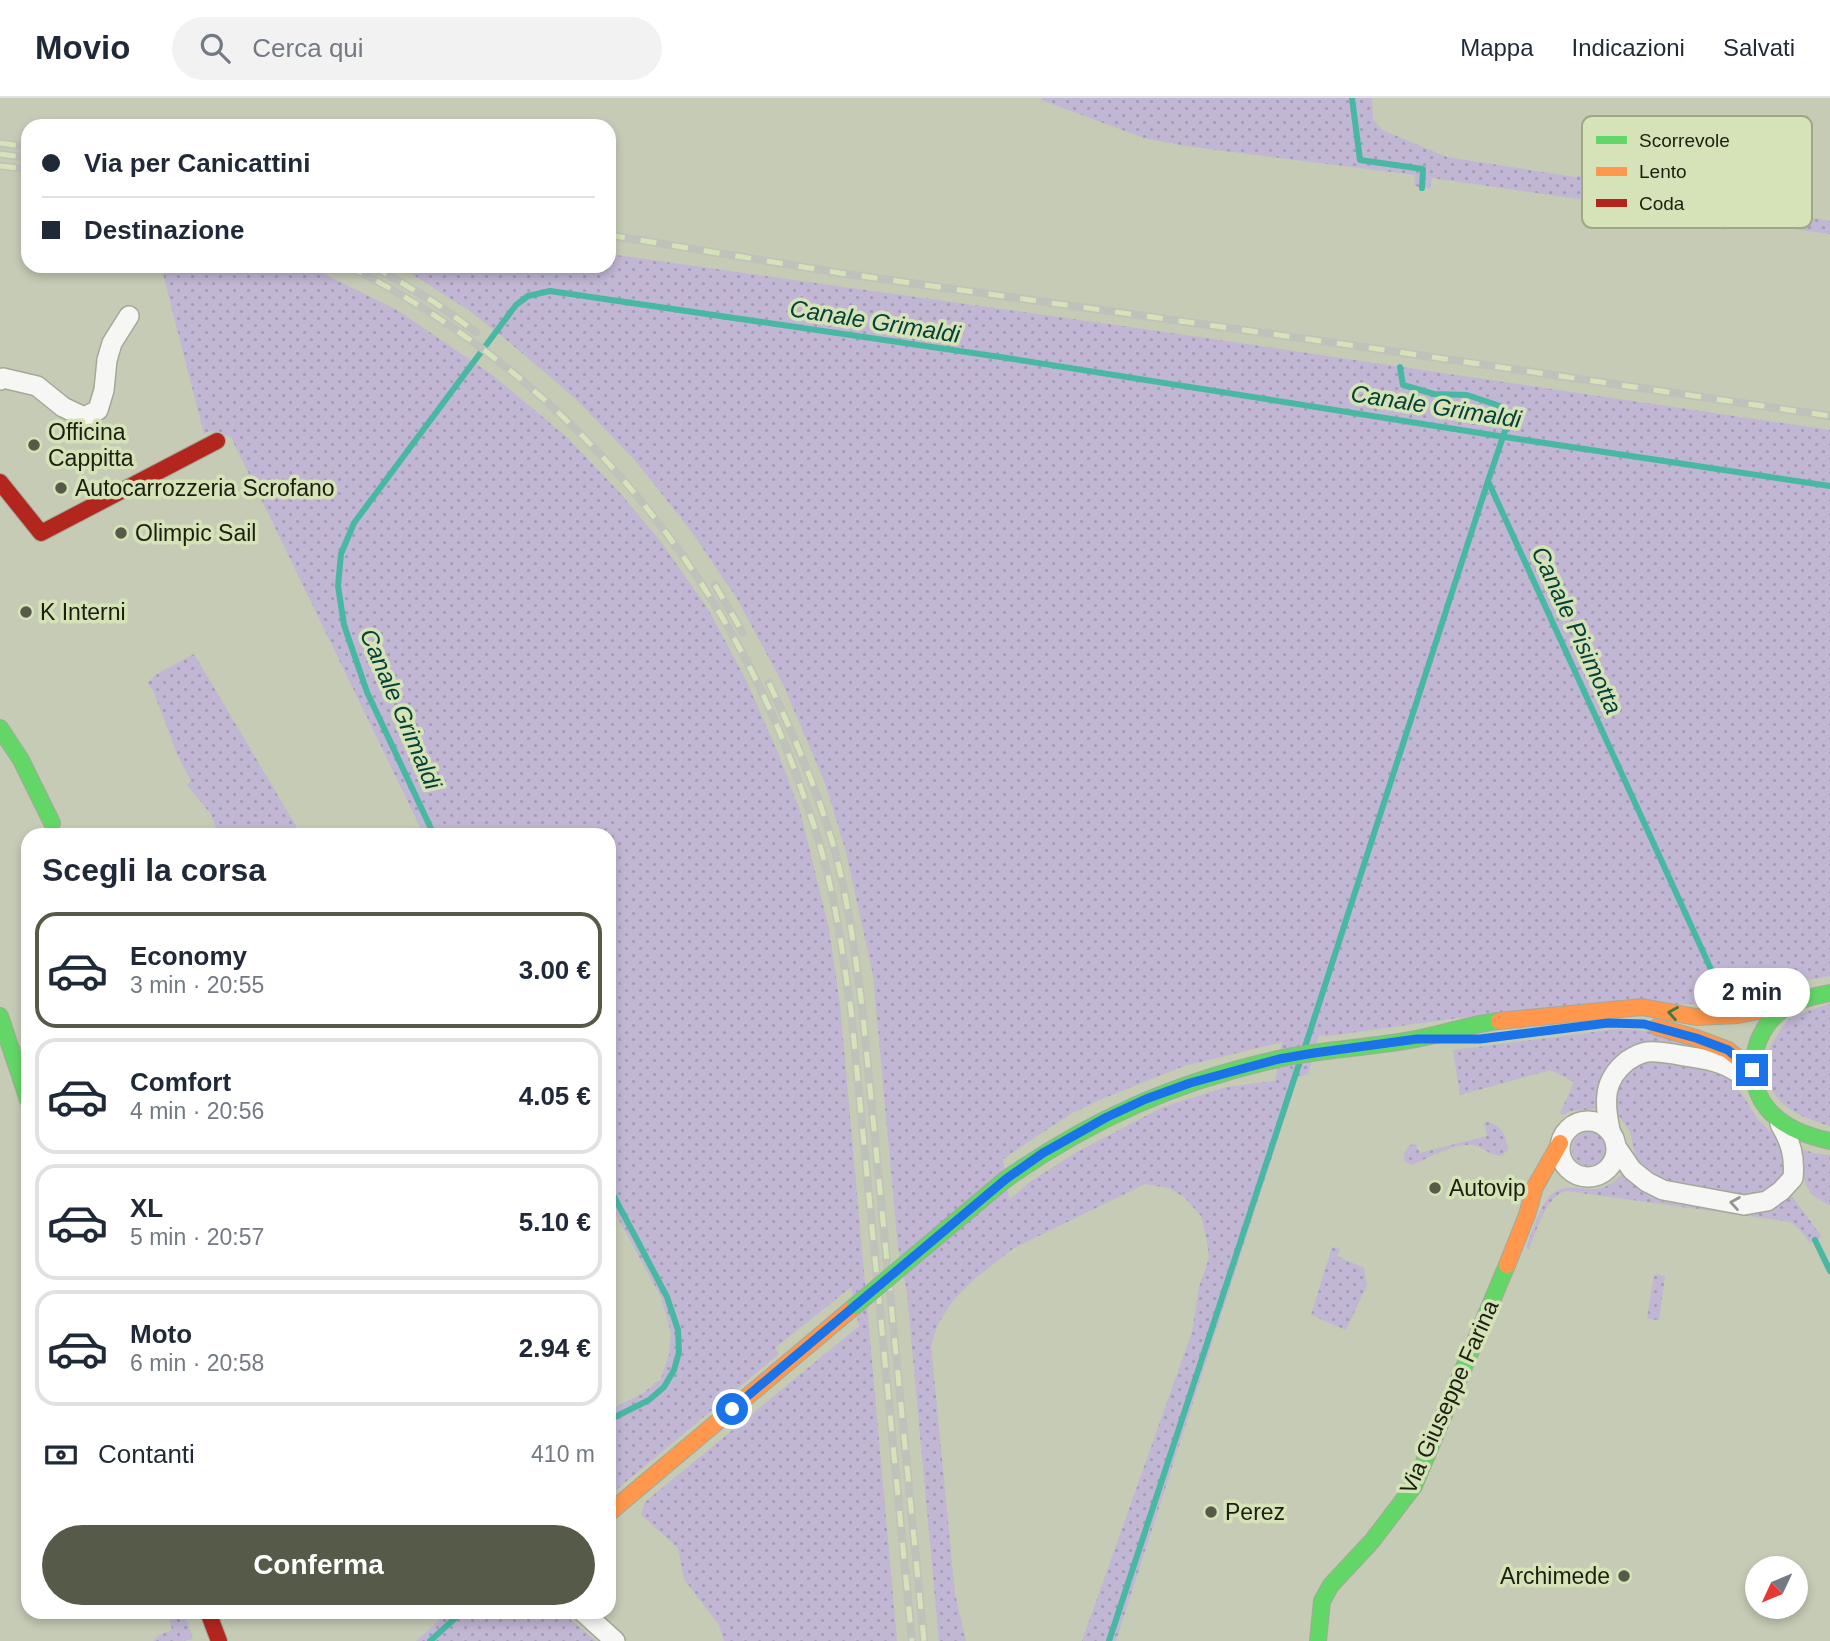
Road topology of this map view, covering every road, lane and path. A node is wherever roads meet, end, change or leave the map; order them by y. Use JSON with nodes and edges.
{"nodes":[{"id":1,"x":129,"y":316,"type":"dead end"},
{"id":2,"x":0,"y":380,"type":"edge"},
{"id":3,"x":217,"y":441,"type":"dead end"},
{"id":4,"x":0,"y":482,"type":"edge"},
{"id":5,"x":0,"y":728,"type":"edge"},
{"id":6,"x":0,"y":754,"type":"edge"},
{"id":7,"x":55,"y":828,"type":"edge"},
{"id":8,"x":55,"y":828,"type":"edge"},
{"id":9,"x":1830,"y":993,"type":"edge"},
{"id":10,"x":1789,"y":1006,"type":"junction"},
{"id":11,"x":0,"y":1016,"type":"edge"},
{"id":12,"x":1417,"y":1039,"type":"junction"},
{"id":13,"x":21,"y":1079,"type":"edge"},
{"id":14,"x":1753,"y":1079,"type":"junction"},
{"id":15,"x":1779,"y":1122,"type":"junction"},
{"id":16,"x":1613,"y":1139,"type":"junction"},
{"id":17,"x":1830,"y":1141,"type":"edge"},
{"id":18,"x":1560,"y":1143,"type":"junction"},
{"id":19,"x":1576,"y":1175,"type":"junction"},
{"id":20,"x":1527,"y":1215,"type":"junction"},
{"id":21,"x":616,"y":1507,"type":"edge"},
{"id":22,"x":202,"y":1619,"type":"edge"},
{"id":23,"x":591,"y":1619,"type":"edge"},
{"id":24,"x":219,"y":1641,"type":"edge"},
{"id":25,"x":615,"y":1641,"type":"edge"},
{"id":26,"x":1318,"y":1641,"type":"edge"}],
"edges":[{"from":1,"to":2,"type":"street"},
{"from":3,"to":4,"type":"main road"},
{"from":5,"to":7,"type":"main road"},
{"from":6,"to":8,"type":"main road"},
{"from":9,"to":10,"type":"main road"},
{"from":10,"to":12,"type":"main road","one_way":true},
{"from":10,"to":14,"type":"main road"},
{"from":11,"to":13,"type":"main road"},
{"from":12,"to":14,"type":"main road"},
{"from":12,"to":21,"type":"main road","bridge":true},
{"from":14,"to":15,"type":"main road"},
{"from":14,"to":16,"type":"street"},
{"from":15,"to":16,"type":"street","one_way":true},
{"from":15,"to":17,"type":"main road"},
{"from":16,"to":18,"type":"street"},
{"from":16,"to":19,"type":"street"},
{"from":18,"to":19,"type":"street"},
{"from":18,"to":20,"type":"main road","name":"Via Giuseppe Farina"},
{"from":19,"to":20,"type":"street"},
{"from":20,"to":26,"type":"main road","name":"Via Giuseppe Farina"},
{"from":22,"to":24,"type":"main road"},
{"from":23,"to":25,"type":"street"}]}
